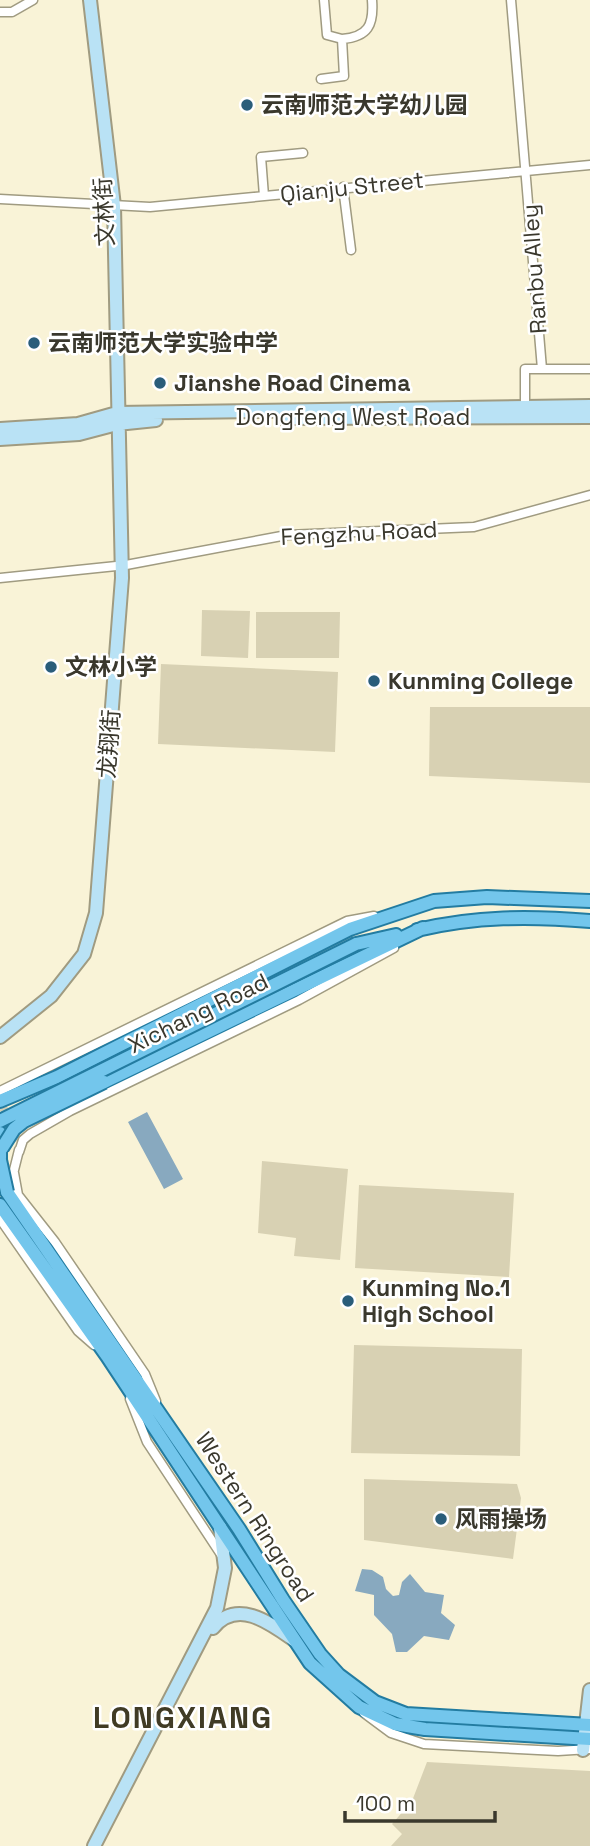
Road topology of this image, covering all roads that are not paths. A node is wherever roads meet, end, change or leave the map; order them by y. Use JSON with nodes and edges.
{"nodes":[{"id":1,"x":33,"y":0,"type":"edge"},
{"id":2,"x":82,"y":0,"type":"edge"},
{"id":3,"x":90,"y":0,"type":"edge"},
{"id":4,"x":324,"y":0,"type":"edge"},
{"id":5,"x":372,"y":0,"type":"edge"},
{"id":6,"x":511,"y":0,"type":"edge"},
{"id":7,"x":0,"y":12,"type":"edge"},
{"id":8,"x":342,"y":39,"type":"junction"},
{"id":9,"x":321,"y":79,"type":"dead end"},
{"id":10,"x":303,"y":153,"type":"dead end"},
{"id":11,"x":590,"y":164,"type":"edge"},
{"id":12,"x":527,"y":170,"type":"junction"},
{"id":13,"x":343,"y":187,"type":"junction"},
{"id":14,"x":264,"y":196,"type":"junction"},
{"id":15,"x":0,"y":199,"type":"edge"},
{"id":16,"x":110,"y":206,"type":"junction"},
{"id":17,"x":351,"y":250,"type":"dead end"},
{"id":18,"x":542,"y":369,"type":"junction"},
{"id":19,"x":590,"y":369,"type":"edge"},
{"id":20,"x":590,"y":406,"type":"edge"},
{"id":21,"x":525,"y":411,"type":"junction"},
{"id":22,"x":590,"y":417,"type":"edge"},
{"id":23,"x":113,"y":419,"type":"junction"},
{"id":24,"x":0,"y":429,"type":"edge"},
{"id":25,"x":0,"y":439,"type":"edge"},
{"id":26,"x":590,"y":495,"type":"edge"},
{"id":27,"x":121,"y":565,"type":"junction"},
{"id":28,"x":0,"y":578,"type":"edge"},
{"id":29,"x":590,"y":901,"type":"edge"},
{"id":30,"x":418,"y":906,"type":"junction"},
{"id":31,"x":590,"y":921,"type":"edge"},
{"id":32,"x":423,"y":928,"type":"junction"},
{"id":33,"x":356,"y":944,"type":"junction"},
{"id":34,"x":0,"y":1027,"type":"edge"},
{"id":35,"x":0,"y":1037,"type":"edge"},
{"id":36,"x":0,"y":1091,"type":"edge"},
{"id":37,"x":0,"y":1101,"type":"edge"},
{"id":38,"x":0,"y":1121,"type":"edge"},
{"id":39,"x":0,"y":1133,"type":"edge"},
{"id":40,"x":18,"y":1141,"type":"tunnel mouth"},
{"id":41,"x":19,"y":1152,"type":"junction"},
{"id":42,"x":1,"y":1154,"type":"edge"},
{"id":43,"x":14,"y":1174,"type":"junction"},
{"id":44,"x":8,"y":1188,"type":"junction"},
{"id":45,"x":0,"y":1205,"type":"edge"},
{"id":46,"x":0,"y":1219,"type":"edge"},
{"id":47,"x":107,"y":1356,"type":"junction"},
{"id":48,"x":125,"y":1386,"type":"junction"},
{"id":49,"x":159,"y":1411,"type":"junction"},
{"id":50,"x":218,"y":1520,"type":"junction"},
{"id":51,"x":224,"y":1559,"type":"junction"},
{"id":52,"x":296,"y":1643,"type":"junction"},
{"id":53,"x":590,"y":1690,"type":"edge"},
{"id":54,"x":587,"y":1738,"type":"edge"},
{"id":55,"x":96,"y":1846,"type":"edge"}],
"edges":[{"from":1,"to":7,"type":"street"},
{"from":2,"to":16,"type":"street","name":"文林街"},
{"from":3,"to":16,"type":"street","name":"文林街"},
{"from":4,"to":8,"type":"street"},
{"from":5,"to":8,"type":"street"},
{"from":6,"to":12,"type":"street","name":"Ranbu Alley"},
{"from":8,"to":9,"type":"street"},
{"from":10,"to":14,"type":"street"},
{"from":11,"to":12,"type":"street","name":"Qianju Street"},
{"from":12,"to":13,"type":"street","name":"Qianju Street"},
{"from":12,"to":18,"type":"street","name":"Ranbu Alley"},
{"from":13,"to":14,"type":"street","name":"Qianju Street"},
{"from":13,"to":17,"type":"street"},
{"from":14,"to":16,"type":"street","name":"Qianju Street"},
{"from":15,"to":16,"type":"street","name":"Qianju Street"},
{"from":16,"to":23,"type":"street","name":"文林街"},
{"from":18,"to":19,"type":"street"},
{"from":18,"to":21,"type":"street","name":"Ranbu Alley"},
{"from":20,"to":21,"type":"street","name":"Dongfeng West Road"},
{"from":21,"to":22,"type":"street","name":"Dongfeng West Road"},
{"from":21,"to":23,"type":"street","name":"Dongfeng West Road"},
{"from":23,"to":24,"type":"street"},
{"from":23,"to":25,"type":"street"},
{"from":23,"to":27,"type":"street","name":"龙翔街"},
{"from":26,"to":27,"type":"street","name":"Fengzhu Road"},
{"from":27,"to":28,"type":"street","name":"Fengzhu Road"},
{"from":27,"to":34,"type":"street","name":"龙翔街"},
{"from":27,"to":35,"type":"street","name":"龙翔街"},
{"from":29,"to":30,"type":"main road","name":"Xichang Road"},
{"from":30,"to":33,"type":"main road","name":"Xichang Road"},
{"from":30,"to":36,"type":"street"},
{"from":30,"to":37,"type":"main road","name":"Xichang Road"},
{"from":31,"to":32,"type":"main road","name":"Xichang Road"},
{"from":32,"to":33,"type":"main road","name":"Xichang Road"},
{"from":32,"to":41,"type":"street"},
{"from":32,"to":42,"type":"main road","name":"Xichang Road","bridge":true},
{"from":33,"to":38,"type":"main road","name":"Xichang Road","bridge":true},
{"from":39,"to":42,"type":"main road","name":"Western Ringroad","bridge":true},
{"from":40,"to":41,"type":"street"},
{"from":41,"to":43,"type":"street"},
{"from":42,"to":44,"type":"main road","name":"Western Ringroad","bridge":true},
{"from":43,"to":44,"type":"street"},
{"from":43,"to":49,"type":"street"},
{"from":44,"to":49,"type":"main road","name":"Western Ringroad"},
{"from":45,"to":47,"type":"main road","name":"Western Ringroad"},
{"from":46,"to":47,"type":"street"},
{"from":47,"to":48,"type":"main road","name":"Western Ringroad"},
{"from":48,"to":50,"type":"main road","name":"Western Ringroad"},
{"from":48,"to":51,"type":"street"},
{"from":49,"to":54,"type":"main road","name":"Western Ringroad"},
{"from":50,"to":51,"type":"street"},
{"from":50,"to":52,"type":"main road","name":"Western Ringroad"},
{"from":51,"to":55,"type":"street"},
{"from":52,"to":54,"type":"main road","name":"Western Ringroad"},
{"from":52,"to":55,"type":"street"},
{"from":53,"to":54,"type":"street"}]}
